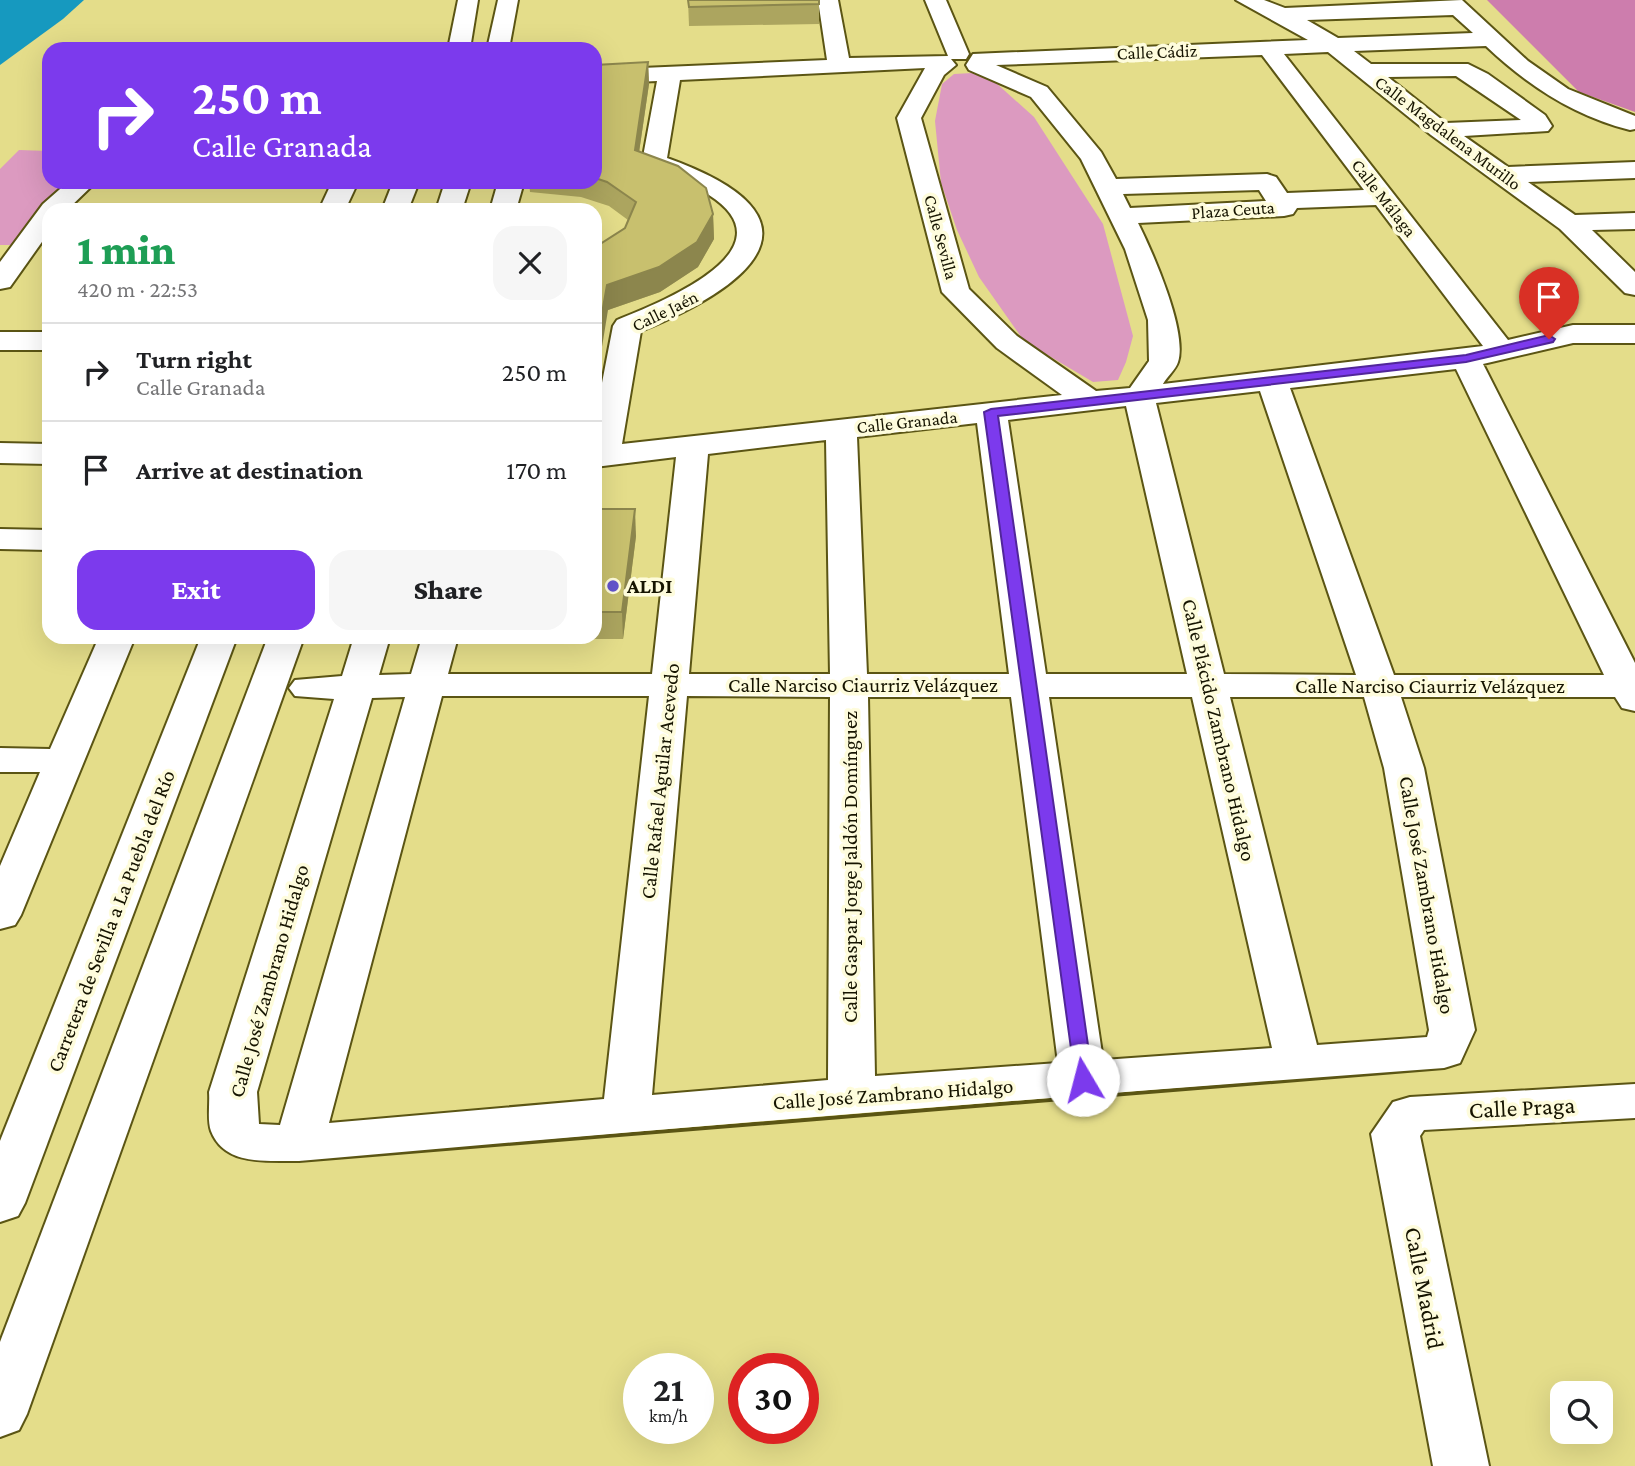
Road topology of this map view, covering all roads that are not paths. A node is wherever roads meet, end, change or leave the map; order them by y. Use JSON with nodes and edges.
{"nodes":[{"id":1,"x":468,"y":0,"type":"edge"},
{"id":2,"x":508,"y":0,"type":"edge"},
{"id":3,"x":828,"y":0,"type":"edge"},
{"id":4,"x":935,"y":0,"type":"edge"},
{"id":5,"x":1246,"y":0,"type":"edge"},
{"id":6,"x":1454,"y":4,"type":"edge"},
{"id":7,"x":1282,"y":15,"type":"junction"},
{"id":8,"x":1491,"y":39,"type":"junction"},
{"id":9,"x":460,"y":42,"type":"edge"},
{"id":10,"x":499,"y":42,"type":"edge"},
{"id":11,"x":1334,"y":45,"type":"junction"},
{"id":12,"x":1268,"y":48,"type":"junction"},
{"id":13,"x":960,"y":61,"type":"junction"},
{"id":14,"x":839,"y":65,"type":"junction"},
{"id":15,"x":1366,"y":71,"type":"junction"},
{"id":16,"x":670,"y":72,"type":"junction"},
{"id":17,"x":602,"y":77,"type":"edge"},
{"id":18,"x":1630,"y":123,"type":"dead end"},
{"id":19,"x":1440,"y":130,"type":"junction"},
{"id":20,"x":1635,"y":170,"type":"edge"},
{"id":21,"x":1502,"y":175,"type":"junction"},
{"id":22,"x":1107,"y":187,"type":"junction"},
{"id":23,"x":75,"y":189,"type":"edge"},
{"id":24,"x":1384,"y":197,"type":"junction"},
{"id":25,"x":1279,"y":201,"type":"junction"},
{"id":26,"x":60,"y":203,"type":"edge"},
{"id":27,"x":1121,"y":216,"type":"junction"},
{"id":28,"x":1635,"y":221,"type":"edge"},
{"id":29,"x":1569,"y":223,"type":"junction"},
{"id":30,"x":42,"y":224,"type":"edge"},
{"id":31,"x":1625,"y":265,"type":"edge"},
{"id":32,"x":0,"y":281,"type":"edge"},
{"id":33,"x":1635,"y":287,"type":"edge"},
{"id":34,"x":1635,"y":334,"type":"edge"},
{"id":35,"x":0,"y":341,"type":"edge"},
{"id":36,"x":42,"y":341,"type":"edge"},
{"id":37,"x":1500,"y":349,"type":"junction"},
{"id":38,"x":1466,"y":359,"type":"junction"},
{"id":39,"x":1272,"y":381,"type":"junction"},
{"id":40,"x":1139,"y":396,"type":"junction"},
{"id":41,"x":1090,"y":401,"type":"junction"},
{"id":42,"x":991,"y":412,"type":"junction"},
{"id":43,"x":841,"y":429,"type":"junction"},
{"id":44,"x":602,"y":442,"type":"edge"},
{"id":45,"x":693,"y":446,"type":"junction"},
{"id":46,"x":42,"y":449,"type":"edge"},
{"id":47,"x":0,"y":453,"type":"edge"},
{"id":48,"x":602,"y":456,"type":"edge"},
{"id":49,"x":0,"y":538,"type":"edge"},
{"id":50,"x":42,"y":540,"type":"edge"},
{"id":51,"x":114,"y":644,"type":"edge"},
{"id":52,"x":216,"y":644,"type":"edge"},
{"id":53,"x":283,"y":644,"type":"edge"},
{"id":54,"x":370,"y":644,"type":"edge"},
{"id":55,"x":438,"y":644,"type":"edge"},
{"id":56,"x":427,"y":685,"type":"junction"},
{"id":57,"x":670,"y":685,"type":"junction"},
{"id":58,"x":849,"y":685,"type":"junction"},
{"id":59,"x":1030,"y":686,"type":"junction"},
{"id":60,"x":1209,"y":686,"type":"junction"},
{"id":61,"x":1379,"y":686,"type":"junction"},
{"id":62,"x":357,"y":687,"type":"junction"},
{"id":63,"x":308,"y":688,"type":"dead end"},
{"id":64,"x":1632,"y":693,"type":"edge"},
{"id":65,"x":0,"y":760,"type":"edge"},
{"id":66,"x":66,"y":761,"type":"junction"},
{"id":67,"x":0,"y":915,"type":"edge"},
{"id":68,"x":1299,"y":1064,"type":"junction"},
{"id":69,"x":1083,"y":1080,"type":"junction"},
{"id":70,"x":852,"y":1095,"type":"junction"},
{"id":71,"x":1635,"y":1101,"type":"edge"},
{"id":72,"x":1410,"y":1114,"type":"joint"},
{"id":73,"x":626,"y":1115,"type":"junction"},
{"id":74,"x":299,"y":1143,"type":"junction"},
{"id":75,"x":0,"y":1203,"type":"edge"},
{"id":76,"x":0,"y":1414,"type":"edge"},
{"id":77,"x":1461,"y":1466,"type":"edge"}],
"edges":[{"from":1,"to":9,"type":"street"},
{"from":2,"to":10,"type":"street"},
{"from":3,"to":14,"type":"street"},
{"from":4,"to":13,"type":"street"},
{"from":5,"to":7,"type":"street","name":"Calle Magdalena Murillo"},
{"from":6,"to":7,"type":"street"},
{"from":6,"to":8,"type":"street"},
{"from":7,"to":11,"type":"street","name":"Calle Magdalena Murillo"},
{"from":8,"to":11,"type":"street","name":"Calle Cádiz"},
{"from":8,"to":18,"type":"street"},
{"from":11,"to":12,"type":"street","name":"Calle Cádiz"},
{"from":11,"to":15,"type":"street","name":"Calle Magdalena Murillo"},
{"from":12,"to":13,"type":"street","name":"Calle Cádiz"},
{"from":12,"to":24,"type":"street","name":"Calle Málaga"},
{"from":13,"to":14,"type":"street","name":"Calle Cádiz"},
{"from":13,"to":22,"type":"street"},
{"from":13,"to":41,"type":"street","name":"Calle Sevilla"},
{"from":14,"to":16,"type":"street","name":"Calle Cádiz"},
{"from":15,"to":19,"type":"street","name":"Calle Magdalena Murillo"},
{"from":15,"to":19,"type":"street"},
{"from":16,"to":17,"type":"street","name":"Calle Cádiz"},
{"from":16,"to":44,"type":"street","name":"Calle Jaén"},
{"from":19,"to":21,"type":"street","name":"Calle Magdalena Murillo"},
{"from":20,"to":21,"type":"street"},
{"from":21,"to":29,"type":"street","name":"Calle Magdalena Murillo"},
{"from":22,"to":25,"type":"street","name":"Plaza Ceuta"},
{"from":22,"to":27,"type":"street"},
{"from":23,"to":26,"type":"street"},
{"from":24,"to":25,"type":"street"},
{"from":24,"to":37,"type":"street","name":"Calle Málaga"},
{"from":25,"to":27,"type":"street","name":"Plaza Ceuta"},
{"from":27,"to":40,"type":"street"},
{"from":28,"to":29,"type":"street"},
{"from":29,"to":31,"type":"street","name":"Calle Magdalena Murillo"},
{"from":30,"to":32,"type":"street"},
{"from":31,"to":33,"type":"street","name":"Calle Magdalena Murillo"},
{"from":34,"to":37,"type":"street","name":"Calle Granada"},
{"from":35,"to":36,"type":"street"},
{"from":37,"to":38,"type":"street","name":"Calle Granada"},
{"from":38,"to":39,"type":"street","name":"Calle Granada"},
{"from":38,"to":64,"type":"street"},
{"from":39,"to":40,"type":"street","name":"Calle Granada"},
{"from":39,"to":61,"type":"street","name":"Calle José Zambrano Hidalgo"},
{"from":40,"to":41,"type":"street","name":"Calle Granada"},
{"from":40,"to":60,"type":"street","name":"Calle Plácido Zambrano Hidalgo"},
{"from":41,"to":42,"type":"street","name":"Calle Granada"},
{"from":42,"to":43,"type":"street","name":"Calle Granada"},
{"from":42,"to":59,"type":"street"},
{"from":43,"to":45,"type":"street","name":"Calle Granada"},
{"from":43,"to":58,"type":"street","name":"Calle Gaspar Jorge Jaldón Domínguez"},
{"from":45,"to":48,"type":"street","name":"Calle Granada"},
{"from":45,"to":57,"type":"street","name":"Calle Rafael Aguilar Acevedo"},
{"from":46,"to":47,"type":"street"},
{"from":49,"to":50,"type":"street"},
{"from":51,"to":66,"type":"street"},
{"from":52,"to":75,"type":"street","name":"Carretera de Sevilla a La Puebla del Río"},
{"from":53,"to":76,"type":"street"},
{"from":54,"to":62,"type":"street","name":"Calle José Zambrano Hidalgo"},
{"from":55,"to":56,"type":"street"},
{"from":56,"to":57,"type":"street","name":"Calle Narciso Ciaurriz Velázquez"},
{"from":56,"to":62,"type":"street","name":"Calle Narciso Ciaurriz Velázquez"},
{"from":56,"to":74,"type":"street"},
{"from":57,"to":58,"type":"street","name":"Calle Narciso Ciaurriz Velázquez"},
{"from":57,"to":73,"type":"street","name":"Calle Rafael Aguilar Acevedo"},
{"from":58,"to":59,"type":"street","name":"Calle Narciso Ciaurriz Velázquez"},
{"from":58,"to":70,"type":"street","name":"Calle Gaspar Jorge Jaldón Domínguez"},
{"from":59,"to":60,"type":"street","name":"Calle Narciso Ciaurriz Velázquez"},
{"from":59,"to":69,"type":"street"},
{"from":60,"to":61,"type":"street","name":"Calle Narciso Ciaurriz Velázquez"},
{"from":60,"to":68,"type":"street","name":"Calle Plácido Zambrano Hidalgo"},
{"from":61,"to":64,"type":"street","name":"Calle Narciso Ciaurriz Velázquez"},
{"from":61,"to":68,"type":"street","name":"Calle José Zambrano Hidalgo"},
{"from":62,"to":63,"type":"street","name":"Calle Narciso Ciaurriz Velázquez"},
{"from":62,"to":74,"type":"street","name":"Calle José Zambrano Hidalgo"},
{"from":65,"to":66,"type":"street"},
{"from":66,"to":67,"type":"street"},
{"from":68,"to":69,"type":"street","name":"Calle José Zambrano Hidalgo"},
{"from":69,"to":70,"type":"street","name":"Calle José Zambrano Hidalgo"},
{"from":70,"to":73,"type":"street","name":"Calle José Zambrano Hidalgo"},
{"from":71,"to":72,"type":"street","name":"Calle Praga"},
{"from":72,"to":77,"type":"street","name":"Calle Madrid"},
{"from":73,"to":74,"type":"street","name":"Calle José Zambrano Hidalgo"}]}
